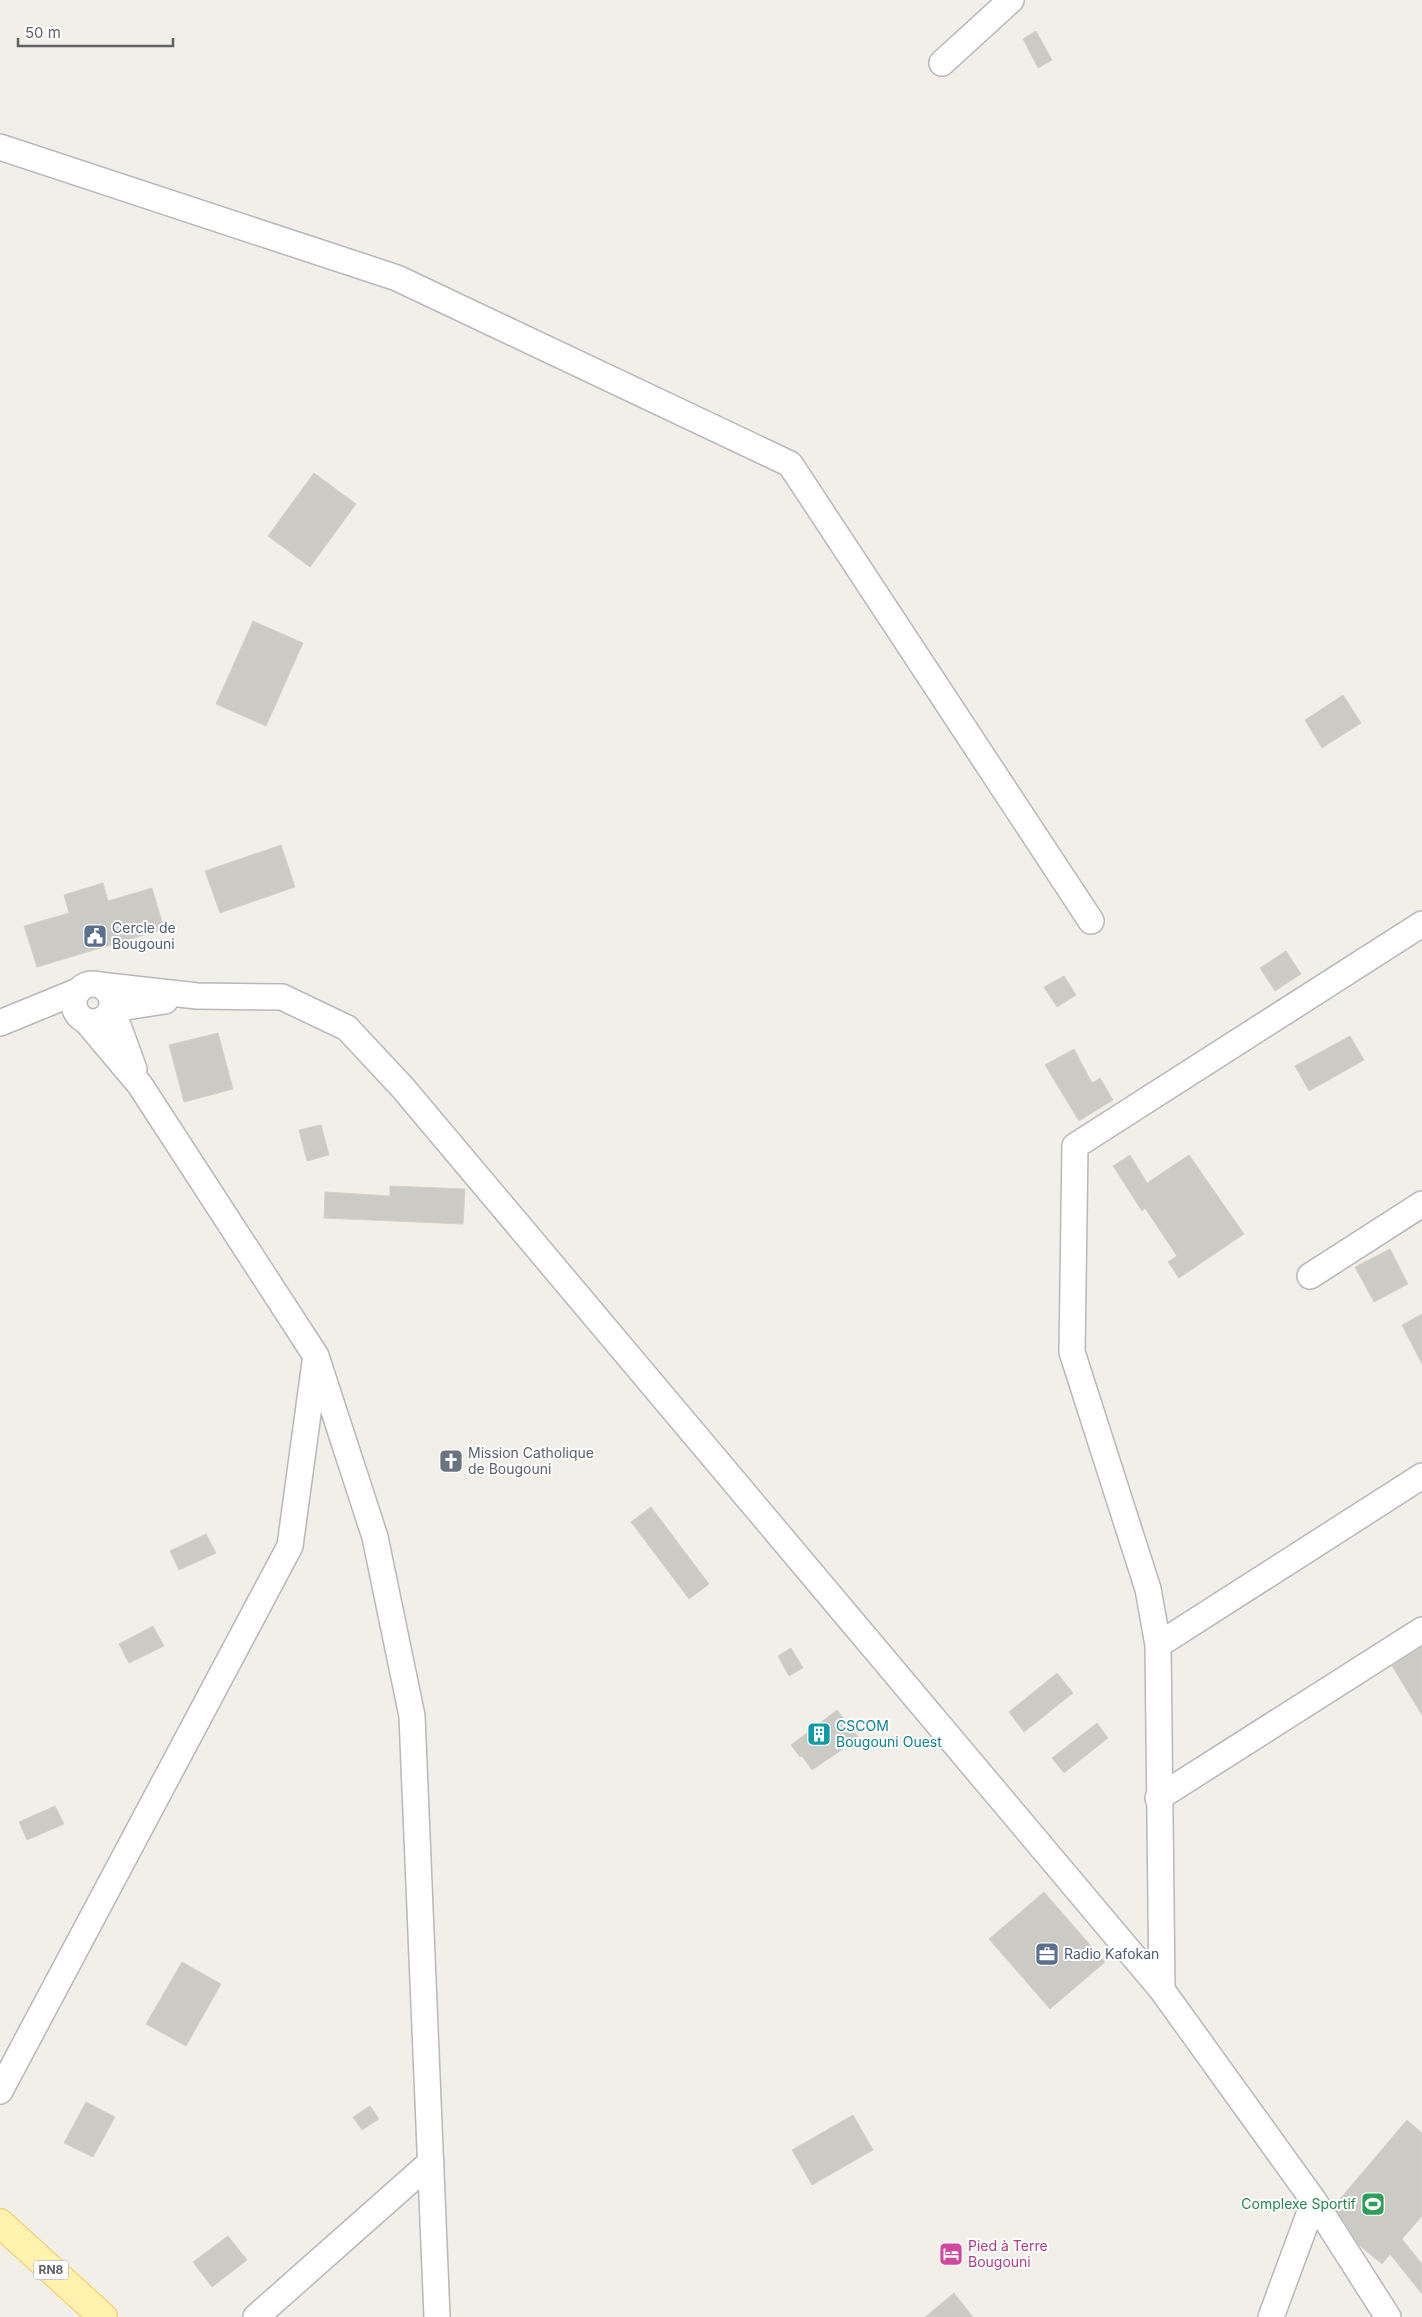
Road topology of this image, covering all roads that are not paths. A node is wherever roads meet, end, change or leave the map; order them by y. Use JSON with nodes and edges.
{"nodes":[{"id":1,"x":1011,"y":0,"type":"edge"},
{"id":2,"x":942,"y":62,"type":"dead end"},
{"id":3,"x":0,"y":147,"type":"edge"},
{"id":4,"x":1092,"y":921,"type":"dead end"},
{"id":5,"x":1422,"y":924,"type":"edge"},
{"id":6,"x":89,"y":988,"type":"junction"},
{"id":7,"x":197,"y":996,"type":"junction"},
{"id":8,"x":112,"y":1010,"type":"junction"},
{"id":9,"x":84,"y":1020,"type":"junction"},
{"id":10,"x":2,"y":1022,"type":"edge"},
{"id":11,"x":140,"y":1085,"type":"junction"},
{"id":12,"x":1422,"y":1204,"type":"edge"},
{"id":13,"x":1310,"y":1276,"type":"dead end"},
{"id":14,"x":316,"y":1356,"type":"junction"},
{"id":15,"x":1422,"y":1476,"type":"edge"},
{"id":16,"x":1422,"y":1630,"type":"edge"},
{"id":17,"x":1158,"y":1645,"type":"junction"},
{"id":18,"x":1158,"y":1798,"type":"junction"},
{"id":19,"x":1162,"y":1990,"type":"junction"},
{"id":20,"x":0,"y":2091,"type":"edge"},
{"id":21,"x":431,"y":2162,"type":"junction"},
{"id":22,"x":1314,"y":2201,"type":"junction"},
{"id":23,"x":0,"y":2224,"type":"edge"},
{"id":24,"x":103,"y":2317,"type":"edge"},
{"id":25,"x":256,"y":2317,"type":"edge"},
{"id":26,"x":437,"y":2317,"type":"edge"},
{"id":27,"x":1271,"y":2317,"type":"edge"},
{"id":28,"x":1388,"y":2317,"type":"edge"}],
"edges":[{"from":1,"to":2,"type":"street"},
{"from":3,"to":4,"type":"street"},
{"from":5,"to":17,"type":"street"},
{"from":6,"to":7,"type":"street"},
{"from":6,"to":8,"type":"street"},
{"from":6,"to":9,"type":"street"},
{"from":6,"to":10,"type":"street"},
{"from":7,"to":8,"type":"street"},
{"from":7,"to":19,"type":"street"},
{"from":8,"to":9,"type":"street"},
{"from":8,"to":11,"type":"street"},
{"from":9,"to":10,"type":"street"},
{"from":9,"to":11,"type":"street"},
{"from":11,"to":14,"type":"street"},
{"from":12,"to":13,"type":"street"},
{"from":14,"to":20,"type":"street"},
{"from":14,"to":21,"type":"street"},
{"from":15,"to":17,"type":"street"},
{"from":16,"to":18,"type":"street"},
{"from":17,"to":18,"type":"street"},
{"from":18,"to":19,"type":"street"},
{"from":19,"to":22,"type":"street"},
{"from":21,"to":25,"type":"street"},
{"from":21,"to":26,"type":"street"},
{"from":22,"to":27,"type":"street"},
{"from":22,"to":28,"type":"street"},
{"from":23,"to":24,"type":"main road","number":"RN8"}]}
